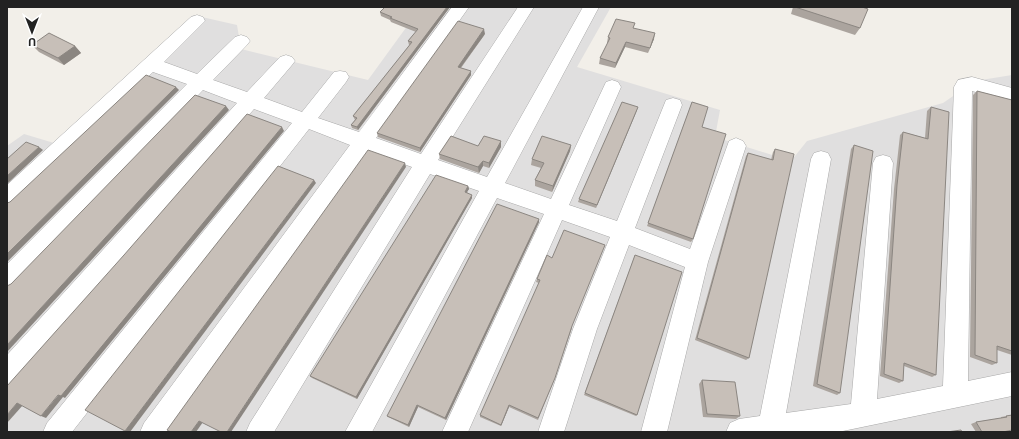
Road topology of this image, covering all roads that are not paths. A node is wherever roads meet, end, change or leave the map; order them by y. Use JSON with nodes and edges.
{"nodes":[{"id":1,"x":461,"y":7,"type":"edge"},
{"id":2,"x":526,"y":7,"type":"edge"},
{"id":3,"x":591,"y":7,"type":"edge"},
{"id":4,"x":196,"y":21,"type":"dead end"},
{"id":5,"x":241,"y":41,"type":"dead end"},
{"id":6,"x":286,"y":61,"type":"dead end"},
{"id":7,"x":150,"y":64,"type":"junction"},
{"id":8,"x":340,"y":77,"type":"dead end"},
{"id":9,"x":200,"y":82,"type":"junction"},
{"id":10,"x":612,"y":87,"type":"dead end"},
{"id":11,"x":1012,"y":95,"type":"edge"},
{"id":12,"x":252,"y":101,"type":"junction"},
{"id":13,"x":673,"y":105,"type":"dead end"},
{"id":14,"x":306,"y":120,"type":"junction"},
{"id":15,"x":363,"y":141,"type":"junction"},
{"id":16,"x":736,"y":146,"type":"dead end"},
{"id":17,"x":821,"y":159,"type":"dead end"},
{"id":18,"x":426,"y":164,"type":"junction"},
{"id":19,"x":883,"y":164,"type":"dead end"},
{"id":20,"x":494,"y":187,"type":"junction"},
{"id":21,"x":7,"y":198,"type":"edge"},
{"id":22,"x":556,"y":210,"type":"junction"},
{"id":23,"x":624,"y":233,"type":"junction"},
{"id":24,"x":697,"y":262,"type":"junction"},
{"id":25,"x":7,"y":279,"type":"edge"},
{"id":26,"x":7,"y":373,"type":"edge"},
{"id":27,"x":1012,"y":384,"type":"edge"},
{"id":28,"x":955,"y":394,"type":"junction"},
{"id":29,"x":863,"y":414,"type":"junction"},
{"id":30,"x":771,"y":428,"type":"junction"},
{"id":31,"x":56,"y":432,"type":"edge"},
{"id":32,"x":153,"y":432,"type":"edge"},
{"id":33,"x":259,"y":432,"type":"edge"},
{"id":34,"x":358,"y":432,"type":"edge"},
{"id":35,"x":455,"y":432,"type":"edge"},
{"id":36,"x":551,"y":432,"type":"edge"},
{"id":37,"x":654,"y":432,"type":"edge"},
{"id":38,"x":739,"y":432,"type":"edge"}],
"edges":[{"from":1,"to":15,"type":"street"},
{"from":2,"to":18,"type":"street"},
{"from":3,"to":20,"type":"street"},
{"from":4,"to":7,"type":"street"},
{"from":5,"to":9,"type":"street"},
{"from":6,"to":12,"type":"street"},
{"from":7,"to":9,"type":"street"},
{"from":7,"to":21,"type":"street"},
{"from":8,"to":14,"type":"street"},
{"from":9,"to":12,"type":"street"},
{"from":9,"to":25,"type":"street"},
{"from":10,"to":22,"type":"street"},
{"from":11,"to":28,"type":"street"},
{"from":12,"to":14,"type":"street"},
{"from":12,"to":26,"type":"street"},
{"from":13,"to":23,"type":"street"},
{"from":14,"to":15,"type":"street"},
{"from":14,"to":31,"type":"street"},
{"from":15,"to":18,"type":"street"},
{"from":15,"to":32,"type":"street"},
{"from":16,"to":24,"type":"street"},
{"from":17,"to":30,"type":"street"},
{"from":18,"to":20,"type":"street"},
{"from":18,"to":33,"type":"street"},
{"from":19,"to":29,"type":"street"},
{"from":20,"to":22,"type":"street"},
{"from":20,"to":34,"type":"street"},
{"from":22,"to":23,"type":"street"},
{"from":22,"to":35,"type":"street"},
{"from":23,"to":24,"type":"street"},
{"from":23,"to":36,"type":"street"},
{"from":24,"to":37,"type":"street"},
{"from":27,"to":28,"type":"street"},
{"from":28,"to":29,"type":"street"},
{"from":29,"to":30,"type":"street"},
{"from":30,"to":38,"type":"street"}]}
